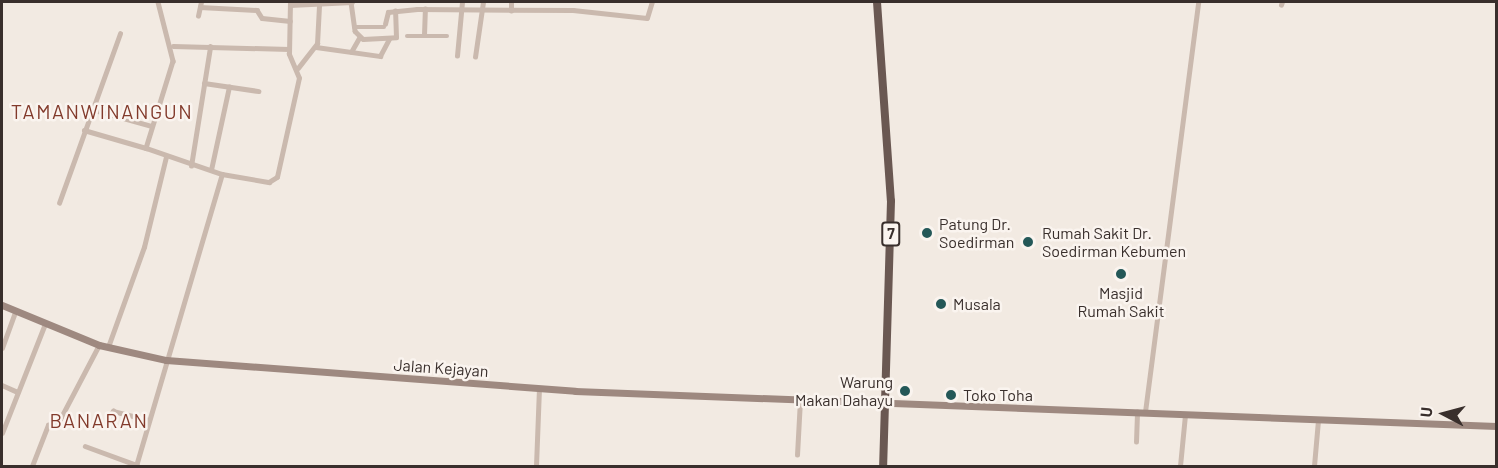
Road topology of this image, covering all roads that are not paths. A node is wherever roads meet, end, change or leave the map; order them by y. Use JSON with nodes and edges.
{"nodes":[{"id":1,"x":158,"y":2,"type":"edge"},
{"id":2,"x":352,"y":2,"type":"edge"},
{"id":3,"x":406,"y":2,"type":"edge"},
{"id":4,"x":433,"y":2,"type":"edge"},
{"id":5,"x":462,"y":2,"type":"edge"},
{"id":6,"x":483,"y":2,"type":"edge"},
{"id":7,"x":512,"y":2,"type":"edge"},
{"id":8,"x":574,"y":2,"type":"edge"},
{"id":9,"x":652,"y":2,"type":"edge"},
{"id":10,"x":877,"y":2,"type":"edge"},
{"id":11,"x":1198,"y":2,"type":"edge"},
{"id":12,"x":290,"y":3,"type":"edge"},
{"id":13,"x":200,"y":4,"type":"edge"},
{"id":14,"x":319,"y":6,"type":"junction"},
{"id":15,"x":407,"y":9,"type":"junction"},
{"id":16,"x":425,"y":9,"type":"junction"},
{"id":17,"x":432,"y":9,"type":"junction"},
{"id":18,"x":573,"y":10,"type":"junction"},
{"id":19,"x":395,"y":11,"type":"junction"},
{"id":20,"x":462,"y":11,"type":"junction"},
{"id":21,"x":511,"y":11,"type":"junction"},
{"id":22,"x":483,"y":12,"type":"junction"},
{"id":23,"x":198,"y":16,"type":"dead end"},
{"id":24,"x":290,"y":21,"type":"junction"},
{"id":25,"x":354,"y":27,"type":"junction"},
{"id":26,"x":373,"y":28,"type":"junction"},
{"id":27,"x":120,"y":34,"type":"dead end"},
{"id":28,"x":424,"y":35,"type":"junction"},
{"id":29,"x":407,"y":36,"type":"dead end"},
{"id":30,"x":447,"y":36,"type":"dead end"},
{"id":31,"x":359,"y":38,"type":"junction"},
{"id":32,"x":389,"y":39,"type":"junction"},
{"id":33,"x":372,"y":40,"type":"junction"},
{"id":34,"x":173,"y":46,"type":"junction"},
{"id":35,"x":210,"y":47,"type":"junction"},
{"id":36,"x":316,"y":47,"type":"junction"},
{"id":37,"x":289,"y":49,"type":"junction"},
{"id":38,"x":351,"y":52,"type":"junction"},
{"id":39,"x":457,"y":56,"type":"dead end"},
{"id":40,"x":475,"y":57,"type":"dead end"},
{"id":41,"x":298,"y":68,"type":"junction"},
{"id":42,"x":204,"y":83,"type":"junction"},
{"id":43,"x":230,"y":87,"type":"junction"},
{"id":44,"x":258,"y":91,"type":"dead end"},
{"id":45,"x":91,"y":109,"type":"junction"},
{"id":46,"x":152,"y":126,"type":"junction"},
{"id":47,"x":84,"y":130,"type":"junction"},
{"id":48,"x":146,"y":148,"type":"junction"},
{"id":49,"x":166,"y":157,"type":"junction"},
{"id":50,"x":191,"y":166,"type":"junction"},
{"id":51,"x":211,"y":170,"type":"junction"},
{"id":52,"x":222,"y":174,"type":"junction"},
{"id":53,"x":59,"y":203,"type":"dead end"},
{"id":54,"x":2,"y":306,"type":"edge"},
{"id":55,"x":15,"y":312,"type":"junction"},
{"id":56,"x":45,"y":324,"type":"junction"},
{"id":57,"x":99,"y":345,"type":"junction"},
{"id":58,"x":108,"y":347,"type":"junction"},
{"id":59,"x":2,"y":348,"type":"edge"},
{"id":60,"x":166,"y":360,"type":"junction"},
{"id":61,"x":2,"y":385,"type":"edge"},
{"id":62,"x":539,"y":389,"type":"junction"},
{"id":63,"x":18,"y":392,"type":"junction"},
{"id":64,"x":800,"y":399,"type":"junction"},
{"id":65,"x":888,"y":402,"type":"junction"},
{"id":66,"x":1137,"y":412,"type":"junction"},
{"id":67,"x":1145,"y":412,"type":"junction"},
{"id":68,"x":1185,"y":415,"type":"junction"},
{"id":69,"x":108,"y":417,"type":"dead end"},
{"id":70,"x":148,"y":420,"type":"junction"},
{"id":71,"x":1318,"y":420,"type":"junction"},
{"id":72,"x":1497,"y":426,"type":"edge"},
{"id":73,"x":2,"y":433,"type":"edge"},
{"id":74,"x":1136,"y":442,"type":"dead end"},
{"id":75,"x":85,"y":446,"type":"dead end"},
{"id":76,"x":796,"y":455,"type":"dead end"},
{"id":77,"x":32,"y":466,"type":"edge"},
{"id":78,"x":136,"y":466,"type":"edge"},
{"id":79,"x":536,"y":466,"type":"edge"},
{"id":80,"x":884,"y":466,"type":"edge"},
{"id":81,"x":1180,"y":466,"type":"edge"},
{"id":82,"x":1314,"y":466,"type":"edge"}],
"edges":[{"from":1,"to":34,"type":"street"},
{"from":2,"to":14,"type":"street"},
{"from":2,"to":25,"type":"street"},
{"from":3,"to":15,"type":"street"},
{"from":4,"to":17,"type":"street"},
{"from":5,"to":20,"type":"street"},
{"from":6,"to":22,"type":"street"},
{"from":7,"to":21,"type":"street"},
{"from":8,"to":18,"type":"street"},
{"from":9,"to":18,"type":"street"},
{"from":10,"to":65,"type":"highway","number":"7"},
{"from":11,"to":67,"type":"street"},
{"from":12,"to":14,"type":"street"},
{"from":12,"to":24,"type":"street"},
{"from":13,"to":23,"type":"street"},
{"from":13,"to":24,"type":"street"},
{"from":14,"to":36,"type":"street"},
{"from":15,"to":16,"type":"street"},
{"from":15,"to":19,"type":"street"},
{"from":16,"to":17,"type":"street"},
{"from":16,"to":28,"type":"street"},
{"from":17,"to":20,"type":"street"},
{"from":18,"to":21,"type":"street"},
{"from":19,"to":26,"type":"street"},
{"from":19,"to":32,"type":"street"},
{"from":20,"to":22,"type":"street"},
{"from":20,"to":39,"type":"street"},
{"from":21,"to":22,"type":"street"},
{"from":22,"to":40,"type":"street"},
{"from":24,"to":37,"type":"street"},
{"from":25,"to":26,"type":"street"},
{"from":25,"to":31,"type":"street"},
{"from":26,"to":33,"type":"street"},
{"from":27,"to":45,"type":"street"},
{"from":28,"to":29,"type":"street"},
{"from":28,"to":30,"type":"street"},
{"from":31,"to":33,"type":"street"},
{"from":31,"to":38,"type":"street"},
{"from":32,"to":33,"type":"street"},
{"from":32,"to":38,"type":"street"},
{"from":34,"to":35,"type":"street"},
{"from":34,"to":46,"type":"street"},
{"from":35,"to":37,"type":"street"},
{"from":35,"to":42,"type":"street"},
{"from":36,"to":38,"type":"street"},
{"from":36,"to":41,"type":"street"},
{"from":37,"to":41,"type":"street"},
{"from":41,"to":52,"type":"street"},
{"from":42,"to":43,"type":"street"},
{"from":42,"to":50,"type":"street"},
{"from":43,"to":44,"type":"street"},
{"from":43,"to":51,"type":"street"},
{"from":45,"to":46,"type":"street"},
{"from":45,"to":47,"type":"street"},
{"from":46,"to":48,"type":"street"},
{"from":47,"to":48,"type":"street"},
{"from":47,"to":53,"type":"street"},
{"from":48,"to":49,"type":"street"},
{"from":49,"to":50,"type":"street"},
{"from":49,"to":58,"type":"street"},
{"from":50,"to":51,"type":"street"},
{"from":51,"to":52,"type":"street"},
{"from":52,"to":60,"type":"street"},
{"from":54,"to":55,"type":"main road","name":"Jalan Kejayan"},
{"from":55,"to":56,"type":"main road","name":"Jalan Kejayan"},
{"from":55,"to":59,"type":"street"},
{"from":56,"to":57,"type":"main road","name":"Jalan Kejayan"},
{"from":56,"to":63,"type":"street"},
{"from":57,"to":58,"type":"main road","name":"Jalan Kejayan"},
{"from":57,"to":77,"type":"street"},
{"from":58,"to":60,"type":"main road","name":"Jalan Kejayan"},
{"from":60,"to":62,"type":"main road","name":"Jalan Kejayan"},
{"from":60,"to":70,"type":"street"},
{"from":61,"to":63,"type":"street"},
{"from":62,"to":64,"type":"main road","name":"Jalan Kejayan"},
{"from":62,"to":79,"type":"street"},
{"from":63,"to":73,"type":"street"},
{"from":64,"to":65,"type":"main road","name":"Jalan Kejayan"},
{"from":64,"to":76,"type":"street"},
{"from":65,"to":66,"type":"main road","name":"Jalan Kejayan"},
{"from":65,"to":80,"type":"highway","number":"7"},
{"from":66,"to":67,"type":"main road","name":"Jalan Kejayan"},
{"from":66,"to":74,"type":"street"},
{"from":67,"to":68,"type":"main road","name":"Jalan Kejayan"},
{"from":68,"to":71,"type":"main road","name":"Jalan Kejayan"},
{"from":68,"to":81,"type":"street"},
{"from":69,"to":70,"type":"street"},
{"from":70,"to":78,"type":"street"},
{"from":71,"to":72,"type":"main road","name":"Jalan Kejayan"},
{"from":71,"to":82,"type":"street"},
{"from":75,"to":78,"type":"street"}]}
